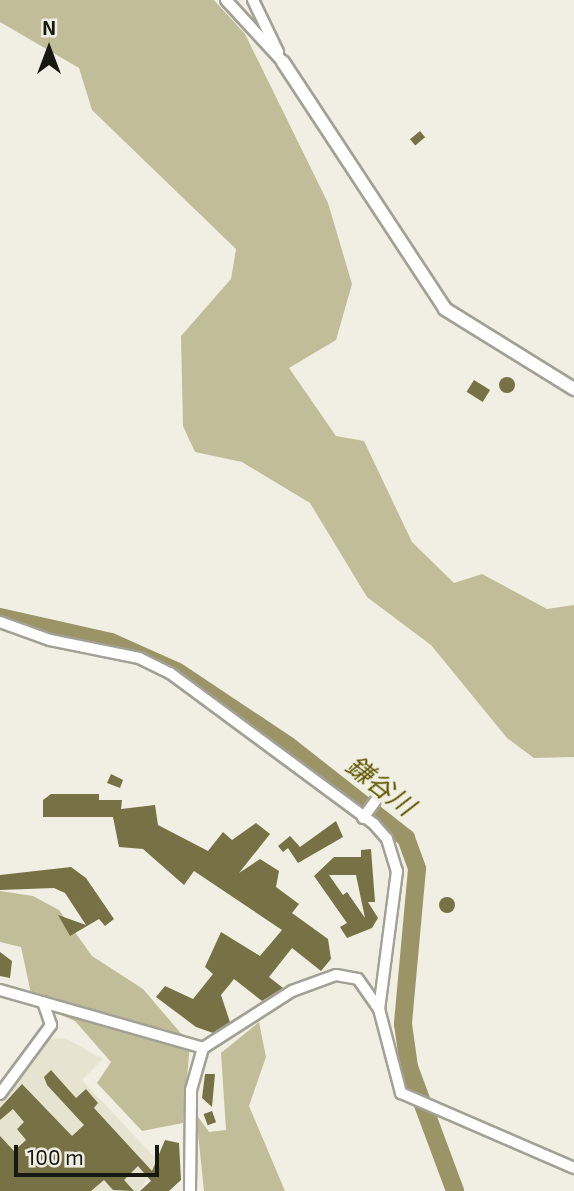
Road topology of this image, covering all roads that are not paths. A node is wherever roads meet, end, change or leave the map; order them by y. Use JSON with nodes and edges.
{"nodes":[{"id":1,"x":226,"y":0,"type":"edge"},
{"id":2,"x":253,"y":0,"type":"edge"},
{"id":3,"x":283,"y":62,"type":"junction"},
{"id":4,"x":574,"y":389,"type":"edge"},
{"id":5,"x":0,"y":622,"type":"edge"},
{"id":6,"x":379,"y":796,"type":"dead end"},
{"id":7,"x":363,"y":818,"type":"junction"},
{"id":8,"x":0,"y":990,"type":"edge"},
{"id":9,"x":43,"y":1002,"type":"junction"},
{"id":10,"x":379,"y":1009,"type":"junction"},
{"id":11,"x":203,"y":1048,"type":"junction"},
{"id":12,"x":0,"y":1094,"type":"edge"},
{"id":13,"x":574,"y":1168,"type":"edge"},
{"id":14,"x":190,"y":1191,"type":"edge"}],
"edges":[{"from":1,"to":3,"type":"street"},
{"from":2,"to":3,"type":"street"},
{"from":3,"to":4,"type":"street"},
{"from":5,"to":7,"type":"street"},
{"from":6,"to":7,"type":"street"},
{"from":7,"to":10,"type":"street"},
{"from":8,"to":9,"type":"street"},
{"from":9,"to":11,"type":"street"},
{"from":9,"to":12,"type":"street"},
{"from":10,"to":11,"type":"street"},
{"from":10,"to":13,"type":"street"},
{"from":11,"to":14,"type":"street"}]}
